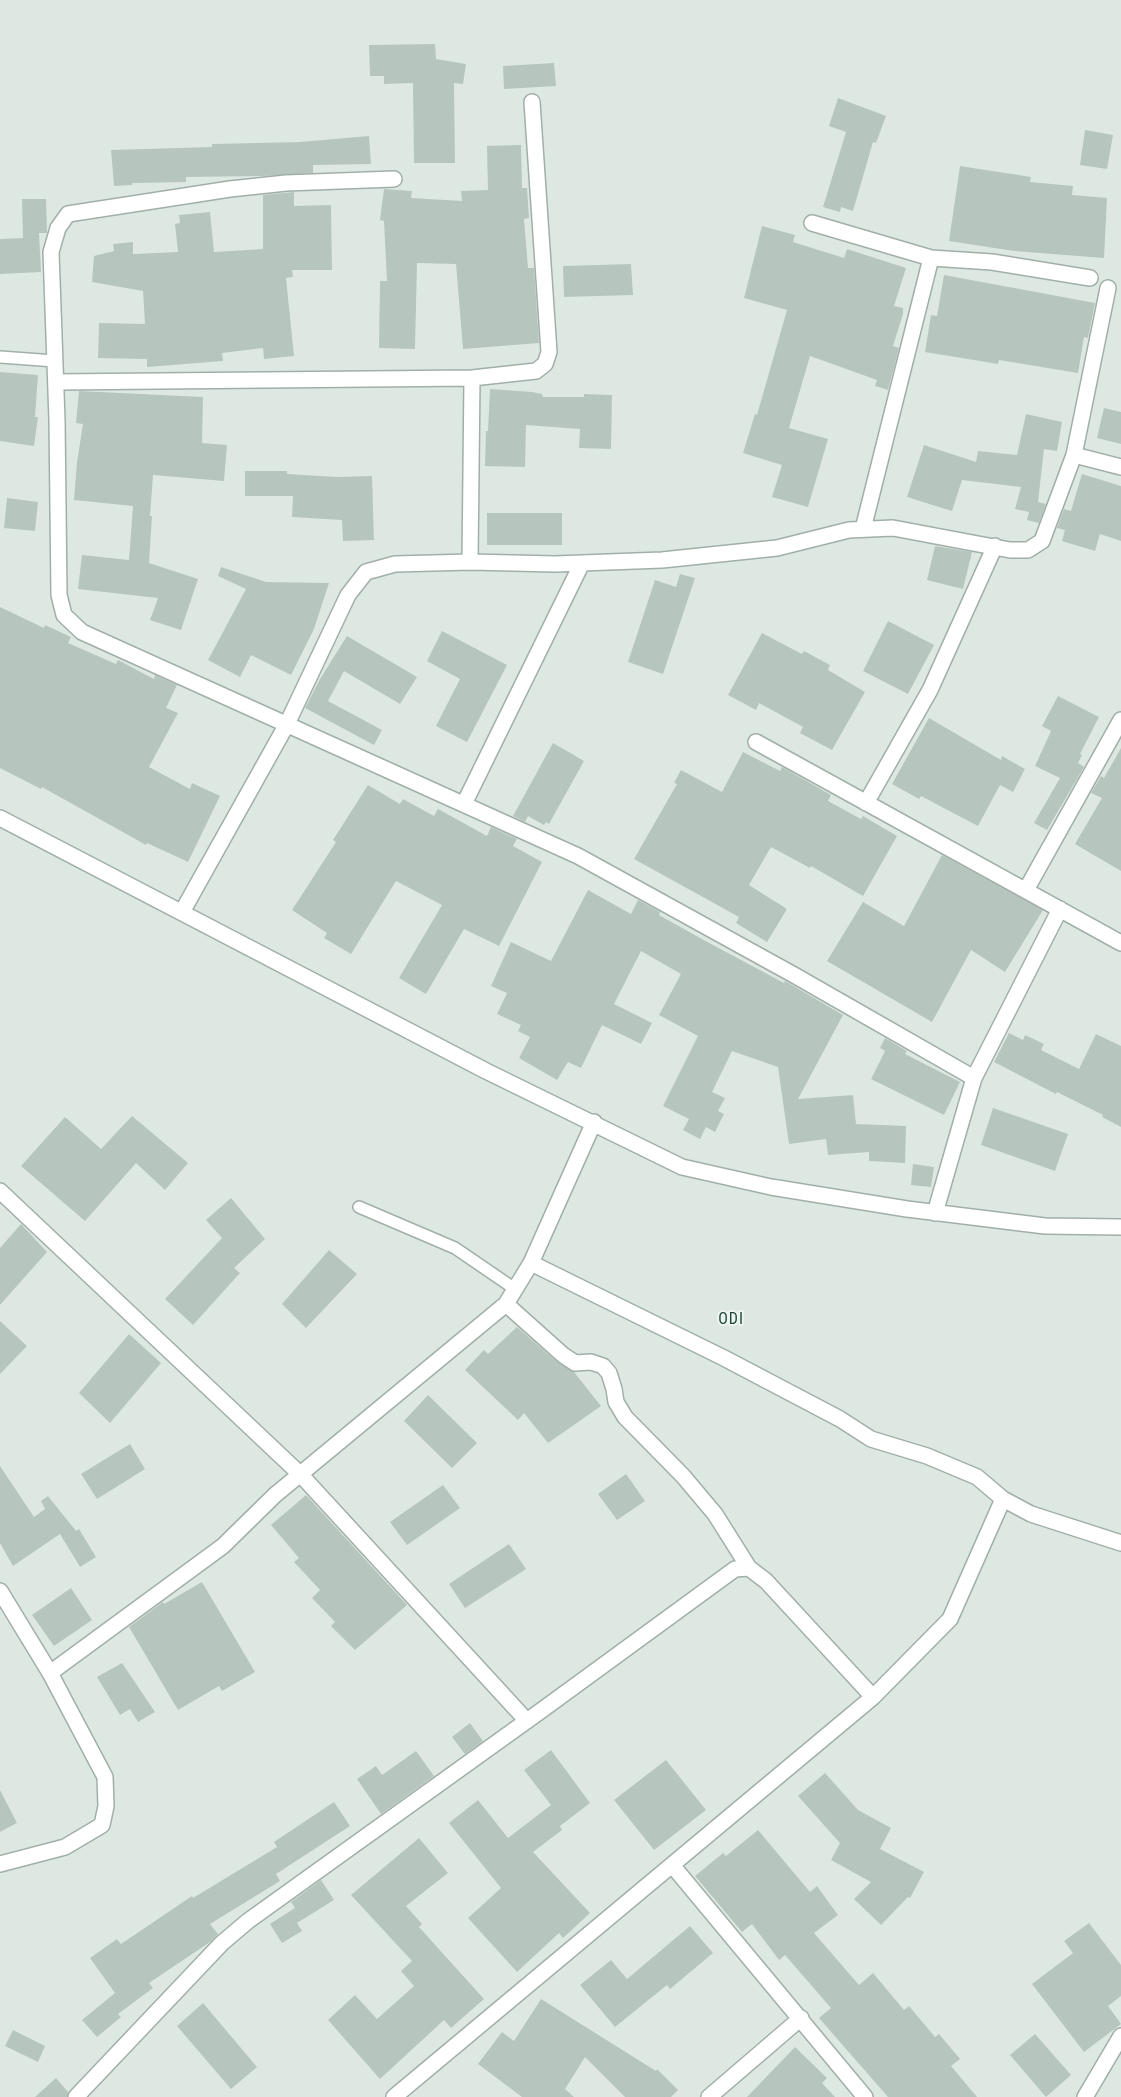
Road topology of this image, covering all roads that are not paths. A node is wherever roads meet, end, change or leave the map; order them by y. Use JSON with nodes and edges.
{"nodes":[{"id":1,"x":532,"y":102,"type":"dead end"},
{"id":2,"x":394,"y":179,"type":"dead end"},
{"id":3,"x":812,"y":223,"type":"dead end"},
{"id":4,"x":931,"y":258,"type":"junction"},
{"id":5,"x":1090,"y":278,"type":"dead end"},
{"id":6,"x":1108,"y":288,"type":"dead end"},
{"id":7,"x":0,"y":356,"type":"edge"},
{"id":8,"x":55,"y":361,"type":"junction"},
{"id":9,"x":472,"y":378,"type":"junction"},
{"id":10,"x":56,"y":382,"type":"junction"},
{"id":11,"x":1074,"y":455,"type":"junction"},
{"id":12,"x":1121,"y":467,"type":"edge"},
{"id":13,"x":863,"y":529,"type":"junction"},
{"id":14,"x":996,"y":546,"type":"junction"},
{"id":15,"x":470,"y":562,"type":"junction"},
{"id":16,"x":582,"y":563,"type":"junction"},
{"id":17,"x":1121,"y":720,"type":"edge"},
{"id":18,"x":287,"y":724,"type":"junction"},
{"id":19,"x":756,"y":742,"type":"dead end"},
{"id":20,"x":866,"y":803,"type":"junction"},
{"id":21,"x":464,"y":804,"type":"junction"},
{"id":22,"x":0,"y":818,"type":"edge"},
{"id":23,"x":1026,"y":890,"type":"junction"},
{"id":24,"x":1060,"y":909,"type":"junction"},
{"id":25,"x":182,"y":912,"type":"junction"},
{"id":26,"x":1121,"y":943,"type":"edge"},
{"id":27,"x":974,"y":1078,"type":"junction"},
{"id":28,"x":594,"y":1122,"type":"junction"},
{"id":29,"x":0,"y":1192,"type":"edge"},
{"id":30,"x":359,"y":1207,"type":"dead end"},
{"id":31,"x":935,"y":1213,"type":"junction"},
{"id":32,"x":1121,"y":1227,"type":"edge"},
{"id":33,"x":531,"y":1263,"type":"junction"},
{"id":34,"x":515,"y":1289,"type":"junction"},
{"id":35,"x":506,"y":1304,"type":"junction"},
{"id":36,"x":301,"y":1475,"type":"junction"},
{"id":37,"x":1003,"y":1499,"type":"junction"},
{"id":38,"x":1121,"y":1543,"type":"edge"},
{"id":39,"x":749,"y":1568,"type":"junction"},
{"id":40,"x":0,"y":1591,"type":"edge"},
{"id":41,"x":50,"y":1673,"type":"junction"},
{"id":42,"x":873,"y":1697,"type":"junction"},
{"id":43,"x":527,"y":1721,"type":"junction"},
{"id":44,"x":0,"y":1864,"type":"edge"},
{"id":45,"x":672,"y":1864,"type":"junction"},
{"id":46,"x":801,"y":2018,"type":"junction"},
{"id":47,"x":1121,"y":2036,"type":"edge"},
{"id":48,"x":76,"y":2097,"type":"edge"},
{"id":49,"x":394,"y":2097,"type":"edge"},
{"id":50,"x":709,"y":2097,"type":"edge"},
{"id":51,"x":866,"y":2097,"type":"edge"},
{"id":52,"x":1085,"y":2097,"type":"edge"}],
"edges":[{"from":1,"to":9,"type":"street"},
{"from":2,"to":8,"type":"street"},
{"from":3,"to":4,"type":"street"},
{"from":4,"to":5,"type":"street"},
{"from":4,"to":13,"type":"street"},
{"from":6,"to":11,"type":"street"},
{"from":7,"to":8,"type":"lane"},
{"from":8,"to":10,"type":"street"},
{"from":9,"to":10,"type":"street"},
{"from":9,"to":15,"type":"street"},
{"from":10,"to":18,"type":"street"},
{"from":11,"to":12,"type":"street"},
{"from":11,"to":14,"type":"street"},
{"from":13,"to":14,"type":"street"},
{"from":13,"to":16,"type":"street"},
{"from":14,"to":20,"type":"street"},
{"from":15,"to":16,"type":"street"},
{"from":15,"to":18,"type":"street"},
{"from":16,"to":21,"type":"street"},
{"from":17,"to":23,"type":"street"},
{"from":18,"to":21,"type":"street"},
{"from":18,"to":25,"type":"street"},
{"from":19,"to":20,"type":"street"},
{"from":20,"to":23,"type":"street"},
{"from":21,"to":27,"type":"street"},
{"from":22,"to":25,"type":"street"},
{"from":23,"to":24,"type":"street"},
{"from":24,"to":26,"type":"street"},
{"from":24,"to":27,"type":"street"},
{"from":25,"to":28,"type":"street"},
{"from":27,"to":31,"type":"street"},
{"from":28,"to":31,"type":"street"},
{"from":28,"to":33,"type":"street"},
{"from":29,"to":36,"type":"street"},
{"from":30,"to":34,"type":"lane"},
{"from":31,"to":32,"type":"street"},
{"from":33,"to":34,"type":"street"},
{"from":33,"to":37,"type":"street"},
{"from":34,"to":35,"type":"street"},
{"from":35,"to":36,"type":"street"},
{"from":35,"to":39,"type":"street"},
{"from":36,"to":41,"type":"street"},
{"from":36,"to":43,"type":"street"},
{"from":37,"to":38,"type":"street"},
{"from":37,"to":42,"type":"street"},
{"from":39,"to":42,"type":"street"},
{"from":39,"to":43,"type":"street"},
{"from":40,"to":41,"type":"street"},
{"from":41,"to":44,"type":"street"},
{"from":42,"to":45,"type":"street"},
{"from":43,"to":48,"type":"street"},
{"from":45,"to":46,"type":"street"},
{"from":45,"to":49,"type":"street"},
{"from":46,"to":50,"type":"street"},
{"from":46,"to":51,"type":"street"},
{"from":47,"to":52,"type":"street"}]}
